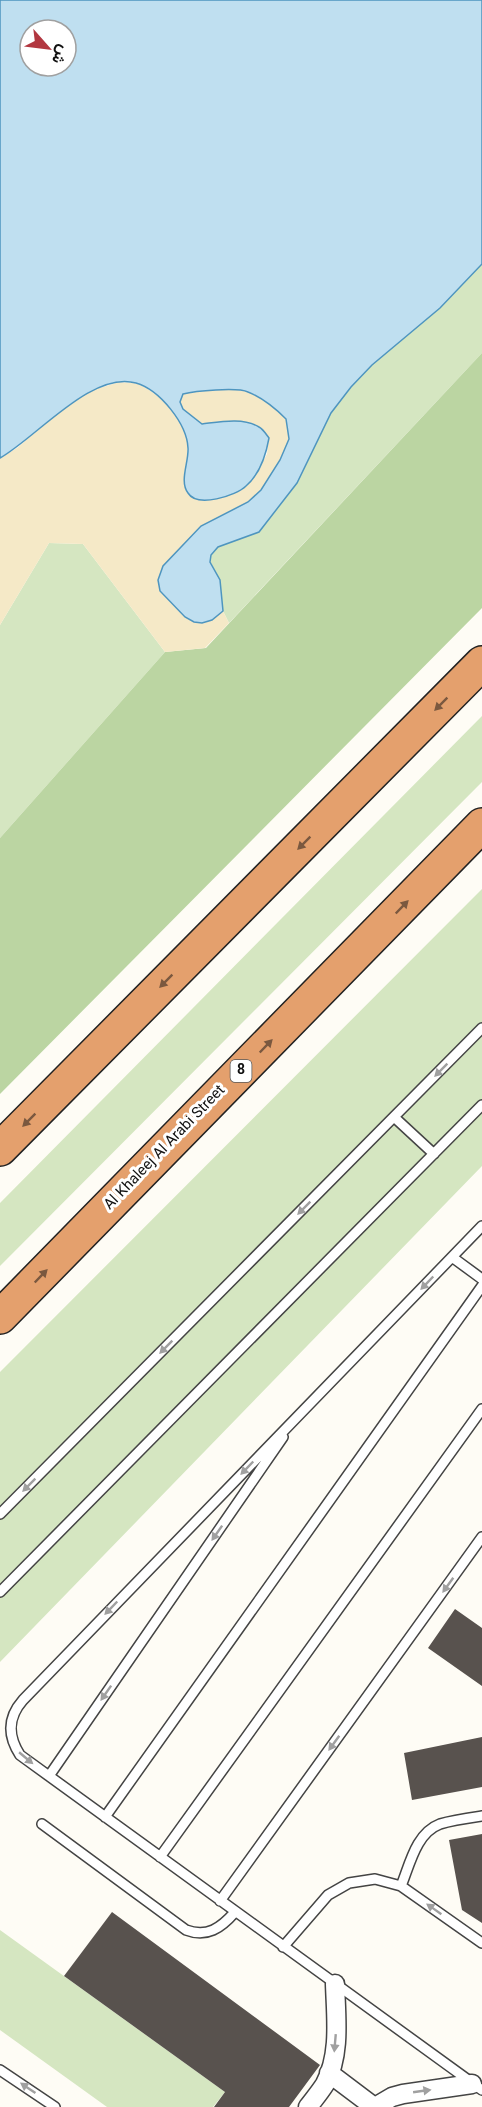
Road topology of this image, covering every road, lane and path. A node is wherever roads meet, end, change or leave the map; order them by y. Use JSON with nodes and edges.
{"nodes":[{"id":1,"x":482,"y":663,"type":"edge"},
{"id":2,"x":482,"y":825,"type":"edge"},
{"id":3,"x":482,"y":1028,"type":"edge"},
{"id":4,"x":482,"y":1106,"type":"edge"},
{"id":5,"x":394,"y":1117,"type":"junction"},
{"id":6,"x":0,"y":1149,"type":"edge"},
{"id":7,"x":434,"y":1154,"type":"junction"},
{"id":8,"x":482,"y":1226,"type":"edge"},
{"id":9,"x":452,"y":1257,"type":"junction"},
{"id":10,"x":482,"y":1279,"type":"edge"},
{"id":11,"x":482,"y":1286,"type":"edge"},
{"id":12,"x":0,"y":1317,"type":"edge"},
{"id":13,"x":482,"y":1409,"type":"edge"},
{"id":14,"x":298,"y":1415,"type":"junction"},
{"id":15,"x":0,"y":1514,"type":"edge"},
{"id":16,"x":482,"y":1537,"type":"edge"},
{"id":17,"x":0,"y":1592,"type":"edge"},
{"id":18,"x":49,"y":1776,"type":"junction"},
{"id":19,"x":482,"y":1816,"type":"edge"},
{"id":20,"x":105,"y":1817,"type":"junction"},
{"id":21,"x":42,"y":1824,"type":"dead end"},
{"id":22,"x":160,"y":1857,"type":"junction"},
{"id":23,"x":401,"y":1886,"type":"junction"},
{"id":24,"x":220,"y":1901,"type":"junction"},
{"id":25,"x":235,"y":1912,"type":"junction"},
{"id":26,"x":482,"y":1943,"type":"edge"},
{"id":27,"x":283,"y":1947,"type":"junction"},
{"id":28,"x":335,"y":1984,"type":"junction"},
{"id":29,"x":0,"y":2070,"type":"edge"},
{"id":30,"x":329,"y":2073,"type":"junction"},
{"id":31,"x":477,"y":2087,"type":"edge"},
{"id":32,"x":55,"y":2107,"type":"edge"},
{"id":33,"x":308,"y":2107,"type":"edge"},
{"id":34,"x":375,"y":2107,"type":"edge"}],
"edges":[{"from":1,"to":6,"type":"highway","one_way":true},
{"from":12,"to":2,"type":"highway","name":"Al Khaleej Al Arabi Street","number":"8","one_way":true},
{"from":3,"to":5,"type":"lane","one_way":true},
{"from":4,"to":7,"type":"lane"},
{"from":5,"to":7,"type":"lane"},
{"from":5,"to":15,"type":"lane","one_way":true},
{"from":7,"to":17,"type":"lane"},
{"from":8,"to":9,"type":"lane"},
{"from":9,"to":10,"type":"lane"},
{"from":9,"to":14,"type":"lane","one_way":true},
{"from":11,"to":20,"type":"lane"},
{"from":13,"to":22,"type":"lane"},
{"from":14,"to":18,"type":"lane","one_way":true},
{"from":14,"to":18,"type":"lane","one_way":true},
{"from":16,"to":24,"type":"lane","one_way":true},
{"from":18,"to":20,"type":"lane"},
{"from":19,"to":23,"type":"lane"},
{"from":20,"to":22,"type":"lane"},
{"from":21,"to":25,"type":"lane"},
{"from":22,"to":24,"type":"lane"},
{"from":26,"to":23,"type":"lane","one_way":true},
{"from":23,"to":27,"type":"lane"},
{"from":24,"to":25,"type":"lane"},
{"from":25,"to":27,"type":"lane"},
{"from":27,"to":28,"type":"lane"},
{"from":28,"to":30,"type":"street","one_way":true},
{"from":28,"to":31,"type":"lane"},
{"from":32,"to":29,"type":"lane","one_way":true},
{"from":30,"to":33,"type":"street"},
{"from":30,"to":34,"type":"street"},
{"from":34,"to":31,"type":"street","one_way":true}]}
